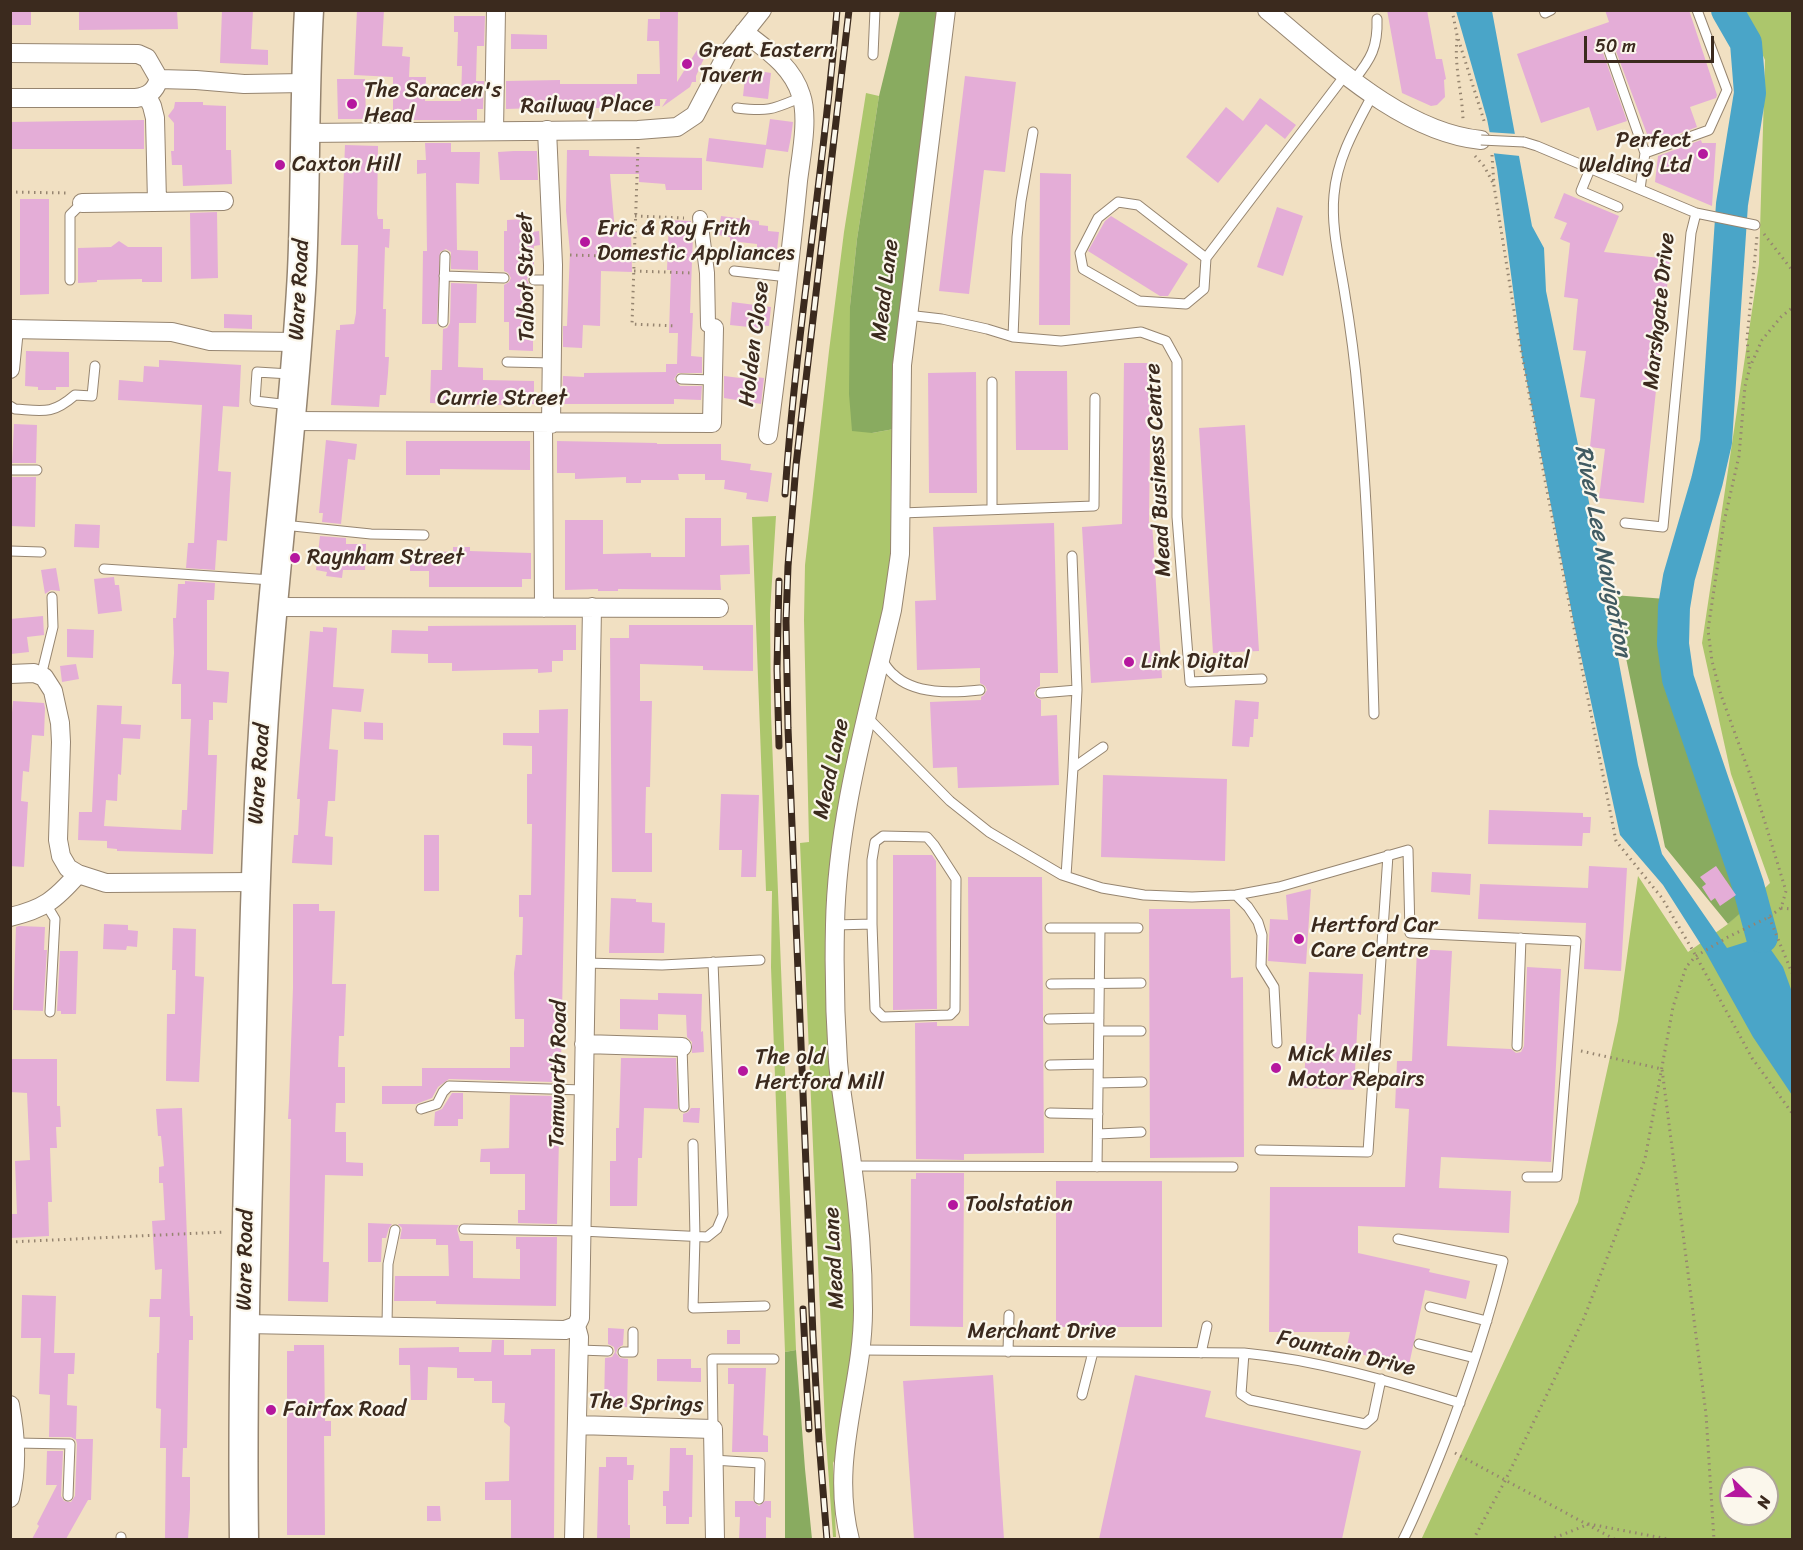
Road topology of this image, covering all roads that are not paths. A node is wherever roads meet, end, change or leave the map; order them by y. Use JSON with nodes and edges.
{"nodes":[{"id":1,"x":309,"y":10,"type":"edge"},
{"id":2,"x":495,"y":10,"type":"edge"},
{"id":3,"x":762,"y":10,"type":"edge"},
{"id":4,"x":875,"y":10,"type":"edge"},
{"id":5,"x":946,"y":10,"type":"edge"},
{"id":6,"x":1267,"y":10,"type":"edge"},
{"id":7,"x":1544,"y":10,"type":"edge"},
{"id":8,"x":1551,"y":10,"type":"edge"},
{"id":9,"x":1696,"y":10,"type":"edge"},
{"id":10,"x":1377,"y":19,"type":"dead end"},
{"id":11,"x":744,"y":32,"type":"junction"},
{"id":12,"x":1608,"y":48,"type":"dead end"},
{"id":13,"x":10,"y":53,"type":"edge"},
{"id":14,"x":873,"y":55,"type":"dead end"},
{"id":15,"x":1350,"y":77,"type":"junction"},
{"id":16,"x":159,"y":79,"type":"junction"},
{"id":17,"x":304,"y":83,"type":"junction"},
{"id":18,"x":1373,"y":94,"type":"junction"},
{"id":19,"x":147,"y":96,"type":"junction"},
{"id":20,"x":802,"y":97,"type":"junction"},
{"id":21,"x":10,"y":98,"type":"edge"},
{"id":22,"x":737,"y":108,"type":"dead end"},
{"id":23,"x":547,"y":130,"type":"junction"},
{"id":24,"x":494,"y":131,"type":"junction"},
{"id":25,"x":1033,"y":132,"type":"dead end"},
{"id":26,"x":304,"y":133,"type":"junction"},
{"id":27,"x":1477,"y":135,"type":"joint"},
{"id":28,"x":1645,"y":153,"type":"junction"},
{"id":29,"x":1590,"y":169,"type":"junction"},
{"id":30,"x":1640,"y":189,"type":"junction"},
{"id":31,"x":224,"y":201,"type":"dead end"},
{"id":32,"x":157,"y":202,"type":"junction"},
{"id":33,"x":82,"y":203,"type":"joint"},
{"id":34,"x":1618,"y":207,"type":"dead end"},
{"id":35,"x":1696,"y":213,"type":"junction"},
{"id":36,"x":700,"y":218,"type":"road end"},
{"id":37,"x":1755,"y":225,"type":"road end"},
{"id":38,"x":445,"y":256,"type":"dead end"},
{"id":39,"x":1206,"y":258,"type":"junction"},
{"id":40,"x":734,"y":271,"type":"dead end"},
{"id":41,"x":444,"y":276,"type":"junction"},
{"id":42,"x":788,"y":277,"type":"junction"},
{"id":43,"x":504,"y":278,"type":"dead end"},
{"id":44,"x":70,"y":280,"type":"dead end"},
{"id":45,"x":534,"y":280,"type":"dead end"},
{"id":46,"x":553,"y":280,"type":"junction"},
{"id":47,"x":908,"y":315,"type":"junction"},
{"id":48,"x":443,"y":322,"type":"dead end"},
{"id":49,"x":714,"y":328,"type":"joint"},
{"id":50,"x":12,"y":329,"type":"edge"},
{"id":51,"x":1013,"y":337,"type":"junction"},
{"id":52,"x":297,"y":342,"type":"junction"},
{"id":53,"x":507,"y":362,"type":"dead end"},
{"id":54,"x":552,"y":363,"type":"junction"},
{"id":55,"x":94,"y":366,"type":"dead end"},
{"id":56,"x":10,"y":369,"type":"edge"},
{"id":57,"x":294,"y":375,"type":"junction"},
{"id":58,"x":681,"y":379,"type":"dead end"},
{"id":59,"x":713,"y":380,"type":"junction"},
{"id":60,"x":992,"y":382,"type":"dead end"},
{"id":61,"x":1095,"y":398,"type":"dead end"},
{"id":62,"x":10,"y":406,"type":"edge"},
{"id":63,"x":292,"y":413,"type":"junction"},
{"id":64,"x":547,"y":424,"type":"junction"},
{"id":65,"x":768,"y":435,"type":"dead end"},
{"id":66,"x":10,"y":470,"type":"edge"},
{"id":67,"x":37,"y":470,"type":"dead end"},
{"id":68,"x":992,"y":509,"type":"junction"},
{"id":69,"x":901,"y":513,"type":"junction"},
{"id":70,"x":1625,"y":523,"type":"dead end"},
{"id":71,"x":280,"y":524,"type":"junction"},
{"id":72,"x":424,"y":535,"type":"dead end"},
{"id":73,"x":10,"y":551,"type":"edge"},
{"id":74,"x":41,"y":552,"type":"dead end"},
{"id":75,"x":1071,"y":556,"type":"dead end"},
{"id":76,"x":104,"y":569,"type":"dead end"},
{"id":77,"x":274,"y":593,"type":"junction"},
{"id":78,"x":52,"y":597,"type":"dead end"},
{"id":79,"x":592,"y":607,"type":"junction"},
{"id":80,"x":544,"y":608,"type":"junction"},
{"id":81,"x":719,"y":608,"type":"dead end"},
{"id":82,"x":881,"y":659,"type":"junction"},
{"id":83,"x":10,"y":674,"type":"edge"},
{"id":84,"x":41,"y":676,"type":"junction"},
{"id":85,"x":1262,"y":679,"type":"dead end"},
{"id":86,"x":980,"y":690,"type":"dead end"},
{"id":87,"x":1077,"y":690,"type":"junction"},
{"id":88,"x":1041,"y":693,"type":"dead end"},
{"id":89,"x":1374,"y":714,"type":"dead end"},
{"id":90,"x":867,"y":717,"type":"junction"},
{"id":91,"x":1102,"y":747,"type":"dead end"},
{"id":92,"x":1073,"y":768,"type":"junction"},
{"id":93,"x":1388,"y":855,"type":"junction"},
{"id":94,"x":78,"y":874,"type":"junction"},
{"id":95,"x":1066,"y":876,"type":"junction"},
{"id":96,"x":254,"y":882,"type":"junction"},
{"id":97,"x":1236,"y":895,"type":"junction"},
{"id":98,"x":46,"y":904,"type":"junction"},
{"id":99,"x":10,"y":917,"type":"edge"},
{"id":100,"x":872,"y":924,"type":"junction"},
{"id":101,"x":835,"y":925,"type":"junction"},
{"id":102,"x":1050,"y":928,"type":"dead end"},
{"id":103,"x":1100,"y":928,"type":"junction"},
{"id":104,"x":1138,"y":928,"type":"dead end"},
{"id":105,"x":1521,"y":938,"type":"junction"},
{"id":106,"x":760,"y":960,"type":"dead end"},
{"id":107,"x":714,"y":962,"type":"junction"},
{"id":108,"x":585,"y":963,"type":"junction"},
{"id":109,"x":1140,"y":983,"type":"dead end"},
{"id":110,"x":1051,"y":984,"type":"dead end"},
{"id":111,"x":1099,"y":984,"type":"junction"},
{"id":112,"x":50,"y":1012,"type":"dead end"},
{"id":113,"x":1099,"y":1018,"type":"junction"},
{"id":114,"x":1049,"y":1019,"type":"dead end"},
{"id":115,"x":1099,"y":1031,"type":"junction"},
{"id":116,"x":1141,"y":1031,"type":"dead end"},
{"id":117,"x":1277,"y":1043,"type":"dead end"},
{"id":118,"x":585,"y":1044,"type":"junction"},
{"id":119,"x":1517,"y":1046,"type":"dead end"},
{"id":120,"x":682,"y":1047,"type":"joint"},
{"id":121,"x":1098,"y":1064,"type":"junction"},
{"id":122,"x":1050,"y":1065,"type":"dead end"},
{"id":123,"x":1142,"y":1082,"type":"dead end"},
{"id":124,"x":1098,"y":1083,"type":"junction"},
{"id":125,"x":583,"y":1090,"type":"junction"},
{"id":126,"x":684,"y":1107,"type":"dead end"},
{"id":127,"x":421,"y":1108,"type":"dead end"},
{"id":128,"x":1050,"y":1113,"type":"dead end"},
{"id":129,"x":1098,"y":1114,"type":"junction"},
{"id":130,"x":1141,"y":1132,"type":"dead end"},
{"id":131,"x":1098,"y":1134,"type":"junction"},
{"id":132,"x":693,"y":1144,"type":"dead end"},
{"id":133,"x":1260,"y":1150,"type":"dead end"},
{"id":134,"x":853,"y":1166,"type":"junction"},
{"id":135,"x":1097,"y":1167,"type":"junction"},
{"id":136,"x":1233,"y":1167,"type":"dead end"},
{"id":137,"x":1527,"y":1177,"type":"dead end"},
{"id":138,"x":464,"y":1229,"type":"dead end"},
{"id":139,"x":395,"y":1230,"type":"dead end"},
{"id":140,"x":580,"y":1231,"type":"junction"},
{"id":141,"x":695,"y":1237,"type":"junction"},
{"id":142,"x":1398,"y":1239,"type":"dead end"},
{"id":143,"x":765,"y":1306,"type":"dead end"},
{"id":144,"x":1430,"y":1307,"type":"dead end"},
{"id":145,"x":1009,"y":1315,"type":"dead end"},
{"id":146,"x":1487,"y":1321,"type":"junction"},
{"id":147,"x":244,"y":1324,"type":"junction"},
{"id":148,"x":387,"y":1326,"type":"junction"},
{"id":149,"x":576,"y":1326,"type":"junction"},
{"id":150,"x":1207,"y":1326,"type":"dead end"},
{"id":151,"x":633,"y":1332,"type":"dead end"},
{"id":152,"x":1419,"y":1344,"type":"dead end"},
{"id":153,"x":579,"y":1350,"type":"junction"},
{"id":154,"x":861,"y":1350,"type":"junction"},
{"id":155,"x":608,"y":1351,"type":"dead end"},
{"id":156,"x":623,"y":1352,"type":"dead end"},
{"id":157,"x":1008,"y":1352,"type":"junction"},
{"id":158,"x":1093,"y":1352,"type":"junction"},
{"id":159,"x":1201,"y":1353,"type":"junction"},
{"id":160,"x":1223,"y":1353,"type":"joint"},
{"id":161,"x":1244,"y":1353,"type":"junction"},
{"id":162,"x":1475,"y":1358,"type":"junction"},
{"id":163,"x":774,"y":1359,"type":"dead end"},
{"id":164,"x":1381,"y":1379,"type":"junction"},
{"id":165,"x":1082,"y":1395,"type":"dead end"},
{"id":166,"x":1460,"y":1403,"type":"junction"},
{"id":167,"x":10,"y":1405,"type":"edge"},
{"id":168,"x":577,"y":1425,"type":"junction"},
{"id":169,"x":712,"y":1429,"type":"junction"},
{"id":170,"x":16,"y":1443,"type":"junction"},
{"id":171,"x":713,"y":1460,"type":"junction"},
{"id":172,"x":68,"y":1496,"type":"dead end"},
{"id":173,"x":10,"y":1498,"type":"edge"},
{"id":174,"x":759,"y":1499,"type":"dead end"},
{"id":175,"x":244,"y":1539,"type":"edge"},
{"id":176,"x":574,"y":1539,"type":"edge"},
{"id":177,"x":715,"y":1539,"type":"edge"},
{"id":178,"x":850,"y":1539,"type":"edge"},
{"id":179,"x":1403,"y":1539,"type":"edge"}],
"edges":[{"from":1,"to":17,"type":"main road","name":"Ware Road"},
{"from":2,"to":24,"type":"street"},
{"from":3,"to":11,"type":"street"},
{"from":4,"to":14,"type":"lane"},
{"from":5,"to":47,"type":"street","name":"Mead Lane"},
{"from":6,"to":15,"type":"street"},
{"from":7,"to":8,"type":"lane"},
{"from":9,"to":28,"type":"lane"},
{"from":10,"to":15,"type":"lane"},
{"from":11,"to":20,"type":"street","name":"Holden Close"},
{"from":11,"to":23,"type":"street","name":"Railway Place"},
{"from":12,"to":28,"type":"lane"},
{"from":13,"to":16,"type":"street"},
{"from":15,"to":18,"type":"street"},
{"from":15,"to":39,"type":"lane"},
{"from":16,"to":17,"type":"street"},
{"from":16,"to":19,"type":"street"},
{"from":17,"to":26,"type":"main road","name":"Ware Road"},
{"from":18,"to":27,"type":"street"},
{"from":18,"to":89,"type":"lane"},
{"from":19,"to":21,"type":"street"},
{"from":19,"to":32,"type":"street"},
{"from":20,"to":22,"type":"lane"},
{"from":20,"to":42,"type":"street","name":"Holden Close"},
{"from":23,"to":24,"type":"street","name":"Railway Place"},
{"from":23,"to":46,"type":"street","name":"Talbot Street"},
{"from":24,"to":26,"type":"street","name":"Railway Place"},
{"from":25,"to":51,"type":"lane"},
{"from":26,"to":52,"type":"main road","name":"Ware Road"},
{"from":27,"to":29,"type":"lane","name":"Marshgate Drive","bridge":true},
{"from":28,"to":30,"type":"lane"},
{"from":29,"to":30,"type":"lane","name":"Marshgate Drive"},
{"from":29,"to":34,"type":"lane"},
{"from":30,"to":35,"type":"lane","name":"Marshgate Drive"},
{"from":31,"to":32,"type":"street"},
{"from":32,"to":33,"type":"street"},
{"from":33,"to":44,"type":"lane"},
{"from":35,"to":37,"type":"lane"},
{"from":35,"to":70,"type":"lane","name":"Marshgate Drive"},
{"from":36,"to":49,"type":"street"},
{"from":38,"to":41,"type":"lane"},
{"from":39,"to":39,"type":"lane"},
{"from":40,"to":42,"type":"lane"},
{"from":41,"to":43,"type":"lane"},
{"from":41,"to":48,"type":"lane"},
{"from":42,"to":65,"type":"street","name":"Holden Close"},
{"from":45,"to":46,"type":"lane"},
{"from":46,"to":54,"type":"street","name":"Talbot Street"},
{"from":47,"to":51,"type":"lane","name":"Mead Business Centre"},
{"from":47,"to":69,"type":"street","name":"Mead Lane"},
{"from":49,"to":59,"type":"street"},
{"from":50,"to":52,"type":"street"},
{"from":50,"to":56,"type":"street"},
{"from":51,"to":85,"type":"lane","name":"Mead Business Centre"},
{"from":52,"to":57,"type":"main road","name":"Ware Road"},
{"from":53,"to":54,"type":"lane"},
{"from":54,"to":64,"type":"street","name":"Talbot Street"},
{"from":55,"to":62,"type":"lane"},
{"from":57,"to":63,"type":"main road","name":"Ware Road"},
{"from":57,"to":63,"type":"lane"},
{"from":58,"to":59,"type":"lane"},
{"from":59,"to":64,"type":"street","name":"Currie Street"},
{"from":60,"to":68,"type":"lane"},
{"from":61,"to":68,"type":"lane"},
{"from":63,"to":64,"type":"street","name":"Currie Street"},
{"from":63,"to":71,"type":"main road","name":"Ware Road"},
{"from":64,"to":80,"type":"street","name":"Talbot Street"},
{"from":66,"to":67,"type":"lane"},
{"from":68,"to":69,"type":"lane"},
{"from":69,"to":82,"type":"street","name":"Mead Lane"},
{"from":71,"to":72,"type":"lane"},
{"from":71,"to":77,"type":"main road","name":"Ware Road"},
{"from":73,"to":74,"type":"lane"},
{"from":75,"to":87,"type":"lane"},
{"from":76,"to":77,"type":"lane"},
{"from":77,"to":80,"type":"street"},
{"from":77,"to":96,"type":"main road","name":"Ware Road"},
{"from":78,"to":84,"type":"lane"},
{"from":79,"to":80,"type":"street"},
{"from":79,"to":81,"type":"street"},
{"from":79,"to":108,"type":"street","name":"Tamworth Road"},
{"from":82,"to":86,"type":"lane"},
{"from":82,"to":90,"type":"street","name":"Mead Lane"},
{"from":83,"to":84,"type":"street"},
{"from":84,"to":94,"type":"street"},
{"from":87,"to":88,"type":"lane"},
{"from":87,"to":92,"type":"lane"},
{"from":90,"to":95,"type":"lane"},
{"from":90,"to":101,"type":"street","name":"Mead Lane"},
{"from":91,"to":92,"type":"lane"},
{"from":92,"to":95,"type":"lane"},
{"from":93,"to":97,"type":"lane"},
{"from":93,"to":105,"type":"lane"},
{"from":93,"to":133,"type":"lane"},
{"from":94,"to":96,"type":"street"},
{"from":94,"to":98,"type":"street"},
{"from":95,"to":97,"type":"lane"},
{"from":96,"to":147,"type":"main road","name":"Ware Road"},
{"from":97,"to":117,"type":"lane"},
{"from":98,"to":99,"type":"street"},
{"from":98,"to":112,"type":"lane"},
{"from":100,"to":100,"type":"lane"},
{"from":100,"to":101,"type":"lane"},
{"from":101,"to":134,"type":"street","name":"Mead Lane"},
{"from":102,"to":103,"type":"lane"},
{"from":103,"to":104,"type":"lane"},
{"from":103,"to":111,"type":"lane"},
{"from":105,"to":119,"type":"lane"},
{"from":105,"to":137,"type":"lane"},
{"from":106,"to":107,"type":"lane"},
{"from":107,"to":108,"type":"lane"},
{"from":107,"to":141,"type":"lane"},
{"from":108,"to":118,"type":"street","name":"Tamworth Road"},
{"from":109,"to":111,"type":"lane"},
{"from":110,"to":111,"type":"lane"},
{"from":111,"to":113,"type":"lane"},
{"from":113,"to":114,"type":"lane"},
{"from":113,"to":115,"type":"lane"},
{"from":115,"to":116,"type":"lane"},
{"from":115,"to":121,"type":"lane"},
{"from":118,"to":120,"type":"street"},
{"from":118,"to":125,"type":"street","name":"Tamworth Road"},
{"from":120,"to":126,"type":"lane"},
{"from":121,"to":122,"type":"lane"},
{"from":121,"to":124,"type":"lane"},
{"from":123,"to":124,"type":"lane"},
{"from":124,"to":129,"type":"lane"},
{"from":125,"to":127,"type":"lane"},
{"from":125,"to":140,"type":"street","name":"Tamworth Road"},
{"from":128,"to":129,"type":"lane"},
{"from":129,"to":131,"type":"lane"},
{"from":130,"to":131,"type":"lane"},
{"from":131,"to":135,"type":"lane"},
{"from":132,"to":141,"type":"lane"},
{"from":134,"to":135,"type":"lane"},
{"from":134,"to":154,"type":"street","name":"Mead Lane"},
{"from":135,"to":136,"type":"lane"},
{"from":138,"to":140,"type":"lane"},
{"from":139,"to":148,"type":"lane"},
{"from":140,"to":141,"type":"lane"},
{"from":140,"to":149,"type":"street","name":"Tamworth Road"},
{"from":141,"to":143,"type":"lane"},
{"from":142,"to":146,"type":"lane"},
{"from":144,"to":146,"type":"lane"},
{"from":145,"to":157,"type":"lane"},
{"from":146,"to":162,"type":"lane"},
{"from":147,"to":148,"type":"street"},
{"from":147,"to":175,"type":"main road","name":"Ware Road"},
{"from":148,"to":149,"type":"street"},
{"from":149,"to":153,"type":"street","name":"Tamworth Road"},
{"from":150,"to":159,"type":"lane"},
{"from":151,"to":156,"type":"lane"},
{"from":152,"to":162,"type":"lane"},
{"from":153,"to":155,"type":"lane"},
{"from":153,"to":168,"type":"street","name":"Tamworth Road"},
{"from":154,"to":157,"type":"lane","name":"Merchant Drive"},
{"from":154,"to":178,"type":"street","name":"Mead Lane"},
{"from":157,"to":158,"type":"lane","name":"Merchant Drive"},
{"from":158,"to":159,"type":"lane","name":"Merchant Drive"},
{"from":158,"to":165,"type":"lane"},
{"from":159,"to":160,"type":"lane","name":"Merchant Drive"},
{"from":160,"to":161,"type":"lane","name":"Fountain Drive"},
{"from":161,"to":164,"type":"lane","name":"Fountain Drive"},
{"from":161,"to":164,"type":"lane"},
{"from":162,"to":166,"type":"lane"},
{"from":163,"to":169,"type":"lane"},
{"from":164,"to":166,"type":"lane","name":"Fountain Drive"},
{"from":166,"to":179,"type":"lane"},
{"from":167,"to":170,"type":"street"},
{"from":168,"to":169,"type":"street","name":"The Springs"},
{"from":168,"to":176,"type":"street","name":"Tamworth Road"},
{"from":169,"to":171,"type":"street","name":"The Springs"},
{"from":170,"to":172,"type":"lane"},
{"from":170,"to":173,"type":"street"},
{"from":171,"to":174,"type":"lane"},
{"from":171,"to":177,"type":"street","name":"The Springs"}]}
